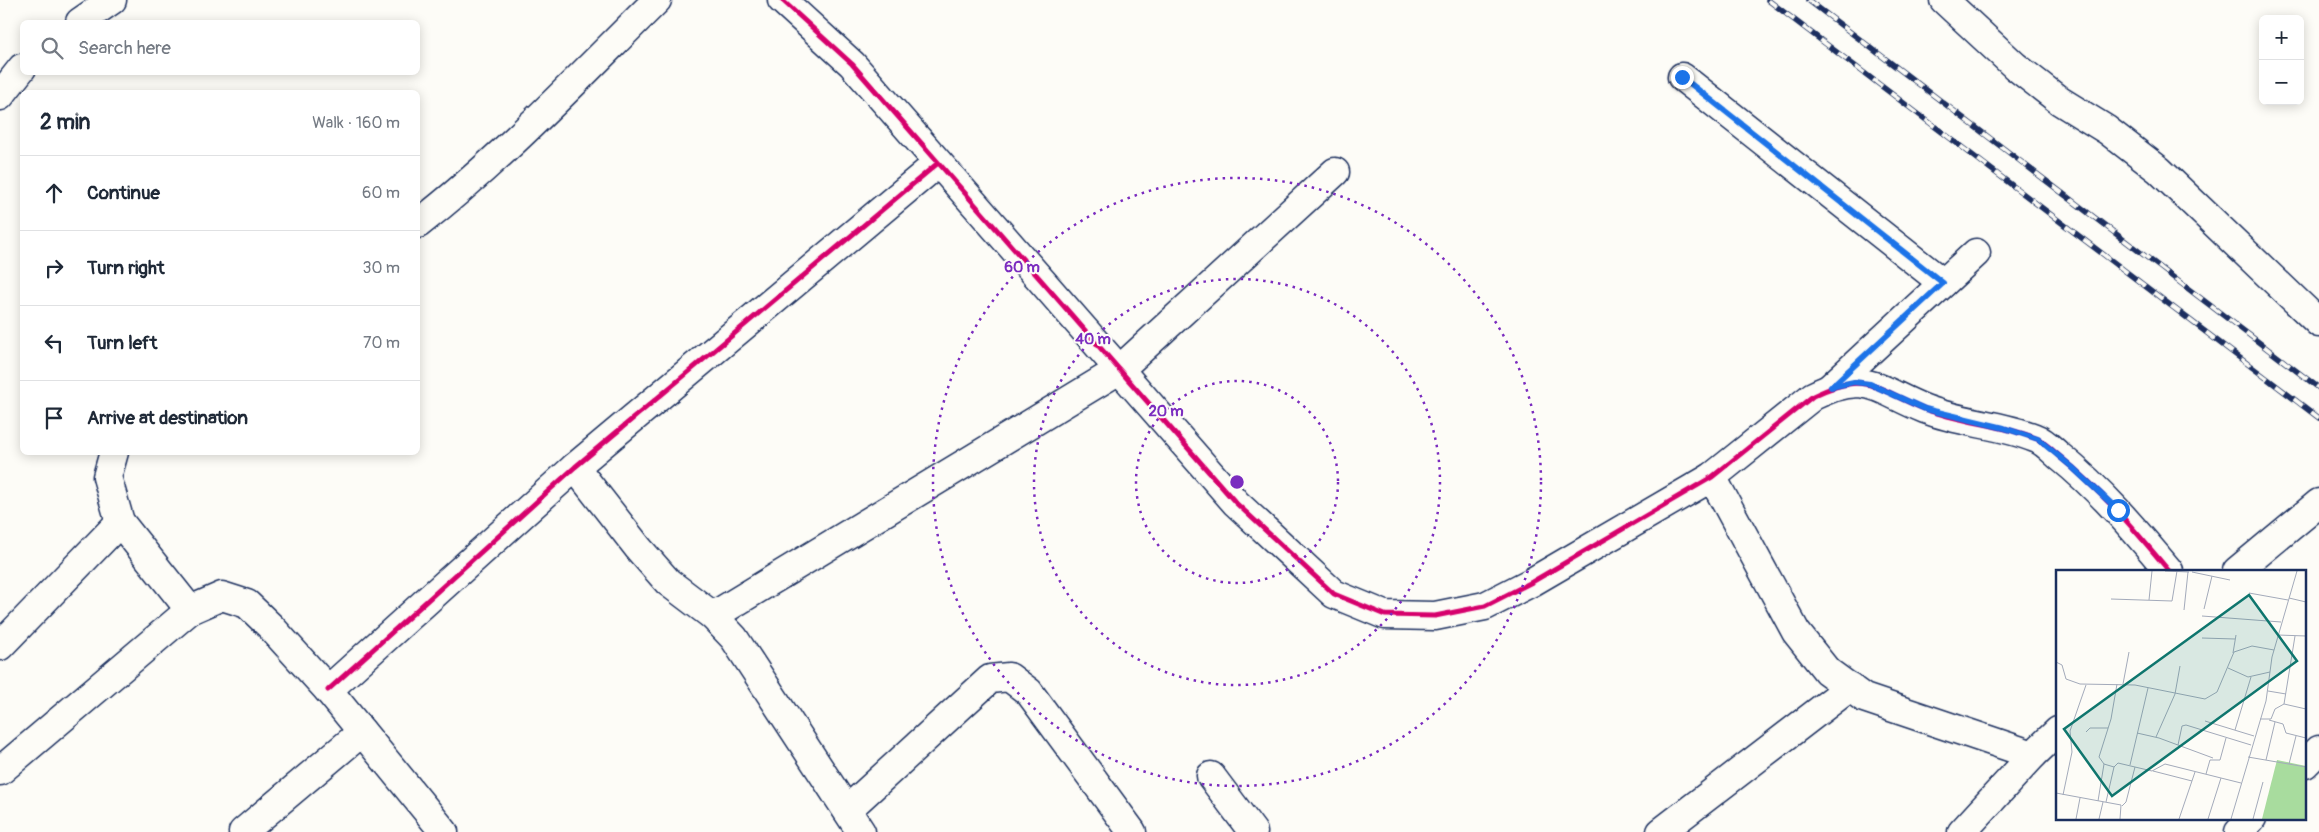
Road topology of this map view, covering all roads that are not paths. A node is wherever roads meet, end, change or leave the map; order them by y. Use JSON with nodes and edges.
{"nodes":[{"id":1,"x":112,"y":0,"type":"edge"},
{"id":2,"x":657,"y":0,"type":"edge"},
{"id":3,"x":782,"y":0,"type":"edge"},
{"id":4,"x":1944,"y":0,"type":"edge"},
{"id":5,"x":83,"y":20,"type":"edge"},
{"id":6,"x":20,"y":71,"type":"edge"},
{"id":7,"x":1682,"y":77,"type":"dead end"},
{"id":8,"x":0,"y":96,"type":"edge"},
{"id":9,"x":938,"y":163,"type":"junction"},
{"id":10,"x":1335,"y":172,"type":"dead end"},
{"id":11,"x":420,"y":222,"type":"edge"},
{"id":12,"x":1976,"y":253,"type":"dead end"},
{"id":13,"x":1943,"y":283,"type":"junction"},
{"id":14,"x":2319,"y":323,"type":"edge"},
{"id":15,"x":1119,"y":370,"type":"junction"},
{"id":16,"x":1831,"y":387,"type":"junction"},
{"id":17,"x":113,"y":455,"type":"edge"},
{"id":18,"x":575,"y":466,"type":"junction"},
{"id":19,"x":1712,"y":478,"type":"junction"},
{"id":20,"x":2319,"y":503,"type":"edge"},
{"id":21,"x":120,"y":522,"type":"junction"},
{"id":22,"x":2168,"y":570,"type":"edge"},
{"id":23,"x":2238,"y":570,"type":"edge"},
{"id":24,"x":190,"y":610,"type":"junction"},
{"id":25,"x":713,"y":616,"type":"junction"},
{"id":26,"x":0,"y":646,"type":"edge"},
{"id":27,"x":1850,"y":687,"type":"junction"},
{"id":28,"x":328,"y":690,"type":"junction"},
{"id":29,"x":362,"y":732,"type":"junction"},
{"id":30,"x":2056,"y":733,"type":"edge"},
{"id":31,"x":2319,"y":750,"type":"edge"},
{"id":32,"x":2033,"y":755,"type":"junction"},
{"id":33,"x":2306,"y":763,"type":"edge"},
{"id":34,"x":0,"y":771,"type":"edge"},
{"id":35,"x":1212,"y":776,"type":"dead end"},
{"id":36,"x":2250,"y":820,"type":"edge"},
{"id":37,"x":854,"y":821,"type":"edge"},
{"id":38,"x":243,"y":832,"type":"edge"},
{"id":39,"x":444,"y":832,"type":"edge"},
{"id":40,"x":1132,"y":832,"type":"edge"},
{"id":41,"x":1253,"y":832,"type":"edge"},
{"id":42,"x":1661,"y":832,"type":"edge"},
{"id":43,"x":1962,"y":832,"type":"edge"},
{"id":44,"x":2239,"y":832,"type":"edge"}],
"edges":[{"from":1,"to":5,"type":"street"},
{"from":2,"to":11,"type":"street"},
{"from":3,"to":9,"type":"street"},
{"from":4,"to":14,"type":"street"},
{"from":6,"to":8,"type":"street"},
{"from":7,"to":13,"type":"street"},
{"from":9,"to":15,"type":"street"},
{"from":9,"to":18,"type":"street"},
{"from":10,"to":15,"type":"street"},
{"from":12,"to":13,"type":"street"},
{"from":13,"to":16,"type":"street"},
{"from":15,"to":19,"type":"street"},
{"from":15,"to":25,"type":"street"},
{"from":16,"to":19,"type":"street"},
{"from":16,"to":22,"type":"street"},
{"from":17,"to":21,"type":"street"},
{"from":18,"to":25,"type":"street"},
{"from":18,"to":28,"type":"street"},
{"from":19,"to":27,"type":"street"},
{"from":20,"to":23,"type":"street"},
{"from":21,"to":24,"type":"street"},
{"from":21,"to":26,"type":"street"},
{"from":24,"to":28,"type":"street"},
{"from":24,"to":34,"type":"street"},
{"from":25,"to":37,"type":"street"},
{"from":27,"to":32,"type":"street"},
{"from":27,"to":42,"type":"street"},
{"from":28,"to":29,"type":"street"},
{"from":29,"to":38,"type":"street"},
{"from":29,"to":39,"type":"street"},
{"from":30,"to":32,"type":"street"},
{"from":31,"to":33,"type":"street"},
{"from":32,"to":43,"type":"street"},
{"from":35,"to":41,"type":"street"},
{"from":36,"to":44,"type":"street"},
{"from":37,"to":40,"type":"street"}]}
